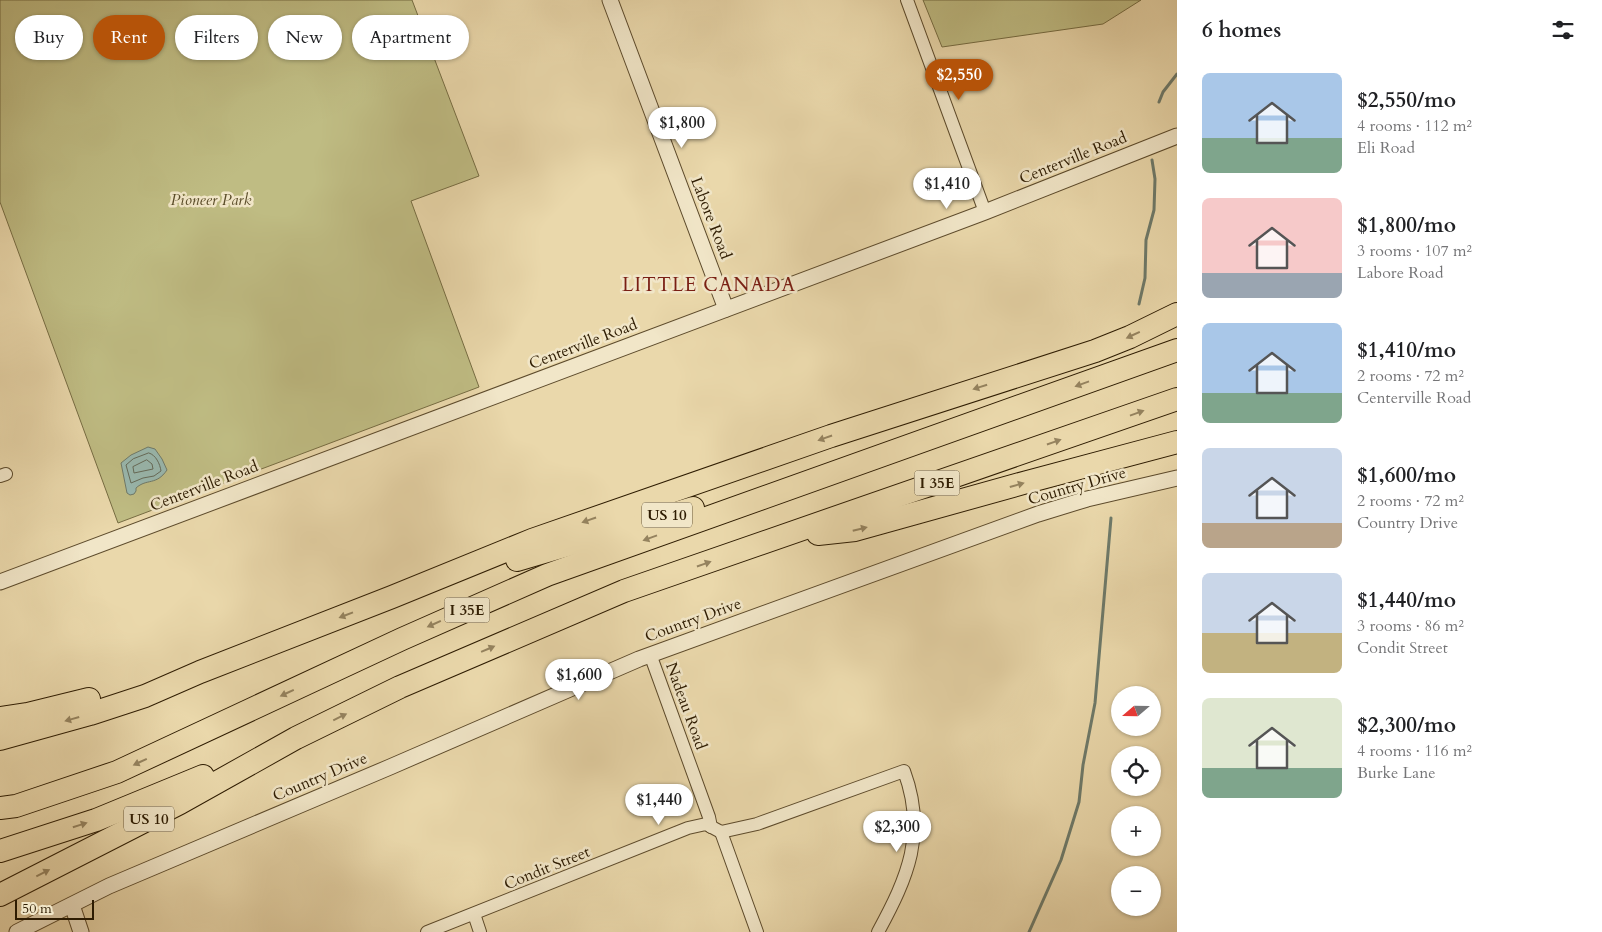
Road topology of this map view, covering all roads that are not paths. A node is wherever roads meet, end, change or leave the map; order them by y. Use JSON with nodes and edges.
{"nodes":[{"id":1,"x":610,"y":0,"type":"edge"},
{"id":2,"x":907,"y":0,"type":"edge"},
{"id":3,"x":1177,"y":136,"type":"edge"},
{"id":4,"x":984,"y":212,"type":"junction"},
{"id":5,"x":726,"y":309,"type":"junction"},
{"id":6,"x":1177,"y":314,"type":"edge"},
{"id":7,"x":1177,"y":350,"type":"edge"},
{"id":8,"x":1177,"y":399,"type":"edge"},
{"id":9,"x":943,"y":434,"type":"junction"},
{"id":10,"x":1177,"y":442,"type":"edge"},
{"id":11,"x":1177,"y":478,"type":"edge"},
{"id":12,"x":777,"y":539,"type":"junction"},
{"id":13,"x":0,"y":582,"type":"edge"},
{"id":14,"x":392,"y":597,"type":"junction"},
{"id":15,"x":650,"y":654,"type":"junction"},
{"id":16,"x":200,"y":672,"type":"junction"},
{"id":17,"x":0,"y":718,"type":"edge"},
{"id":18,"x":296,"y":738,"type":"junction"},
{"id":19,"x":0,"y":740,"type":"edge"},
{"id":20,"x":0,"y":808,"type":"edge"},
{"id":21,"x":716,"y":829,"type":"junction"},
{"id":22,"x":0,"y":851,"type":"edge"},
{"id":23,"x":0,"y":895,"type":"edge"},
{"id":24,"x":72,"y":905,"type":"junction"},
{"id":25,"x":474,"y":914,"type":"junction"},
{"id":26,"x":17,"y":932,"type":"edge"},
{"id":27,"x":81,"y":932,"type":"edge"},
{"id":28,"x":427,"y":932,"type":"edge"},
{"id":29,"x":480,"y":932,"type":"edge"},
{"id":30,"x":757,"y":932,"type":"edge"},
{"id":31,"x":878,"y":932,"type":"edge"}],
"edges":[{"from":1,"to":5,"type":"street","name":"Labore Road"},
{"from":2,"to":4,"type":"street"},
{"from":3,"to":4,"type":"street","name":"Centerville Road"},
{"from":4,"to":5,"type":"street","name":"Centerville Road"},
{"from":5,"to":13,"type":"street","name":"Centerville Road"},
{"from":6,"to":14,"type":"highway","one_way":true},
{"from":7,"to":9,"type":"highway","number":"I 35E","one_way":true},
{"from":12,"to":8,"type":"highway","number":"I 35E","one_way":true},
{"from":9,"to":14,"type":"highway","number":"US 10"},
{"from":9,"to":20,"type":"highway","number":"I 35E","one_way":true},
{"from":12,"to":10,"type":"highway","one_way":true},
{"from":11,"to":15,"type":"street","name":"Country Drive"},
{"from":18,"to":12,"type":"highway","number":"I 35E","one_way":true},
{"from":14,"to":16,"type":"highway","number":"US 10","one_way":true},
{"from":15,"to":21,"type":"street","name":"Nadeau Road"},
{"from":15,"to":24,"type":"street","name":"Country Drive"},
{"from":16,"to":17,"type":"highway"},
{"from":16,"to":19,"type":"highway","number":"US 10","one_way":true},
{"from":22,"to":18,"type":"highway","number":"I 35E","one_way":true},
{"from":23,"to":18,"type":"highway","number":"US 10","one_way":true},
{"from":21,"to":25,"type":"street","name":"Condit Street"},
{"from":21,"to":30,"type":"street","name":"Nadeau Road"},
{"from":21,"to":31,"type":"street","name":"Condit Street"},
{"from":24,"to":26,"type":"street","name":"Country Drive"},
{"from":24,"to":27,"type":"street"},
{"from":25,"to":28,"type":"street","name":"Condit Street"},
{"from":25,"to":29,"type":"street"}]}
